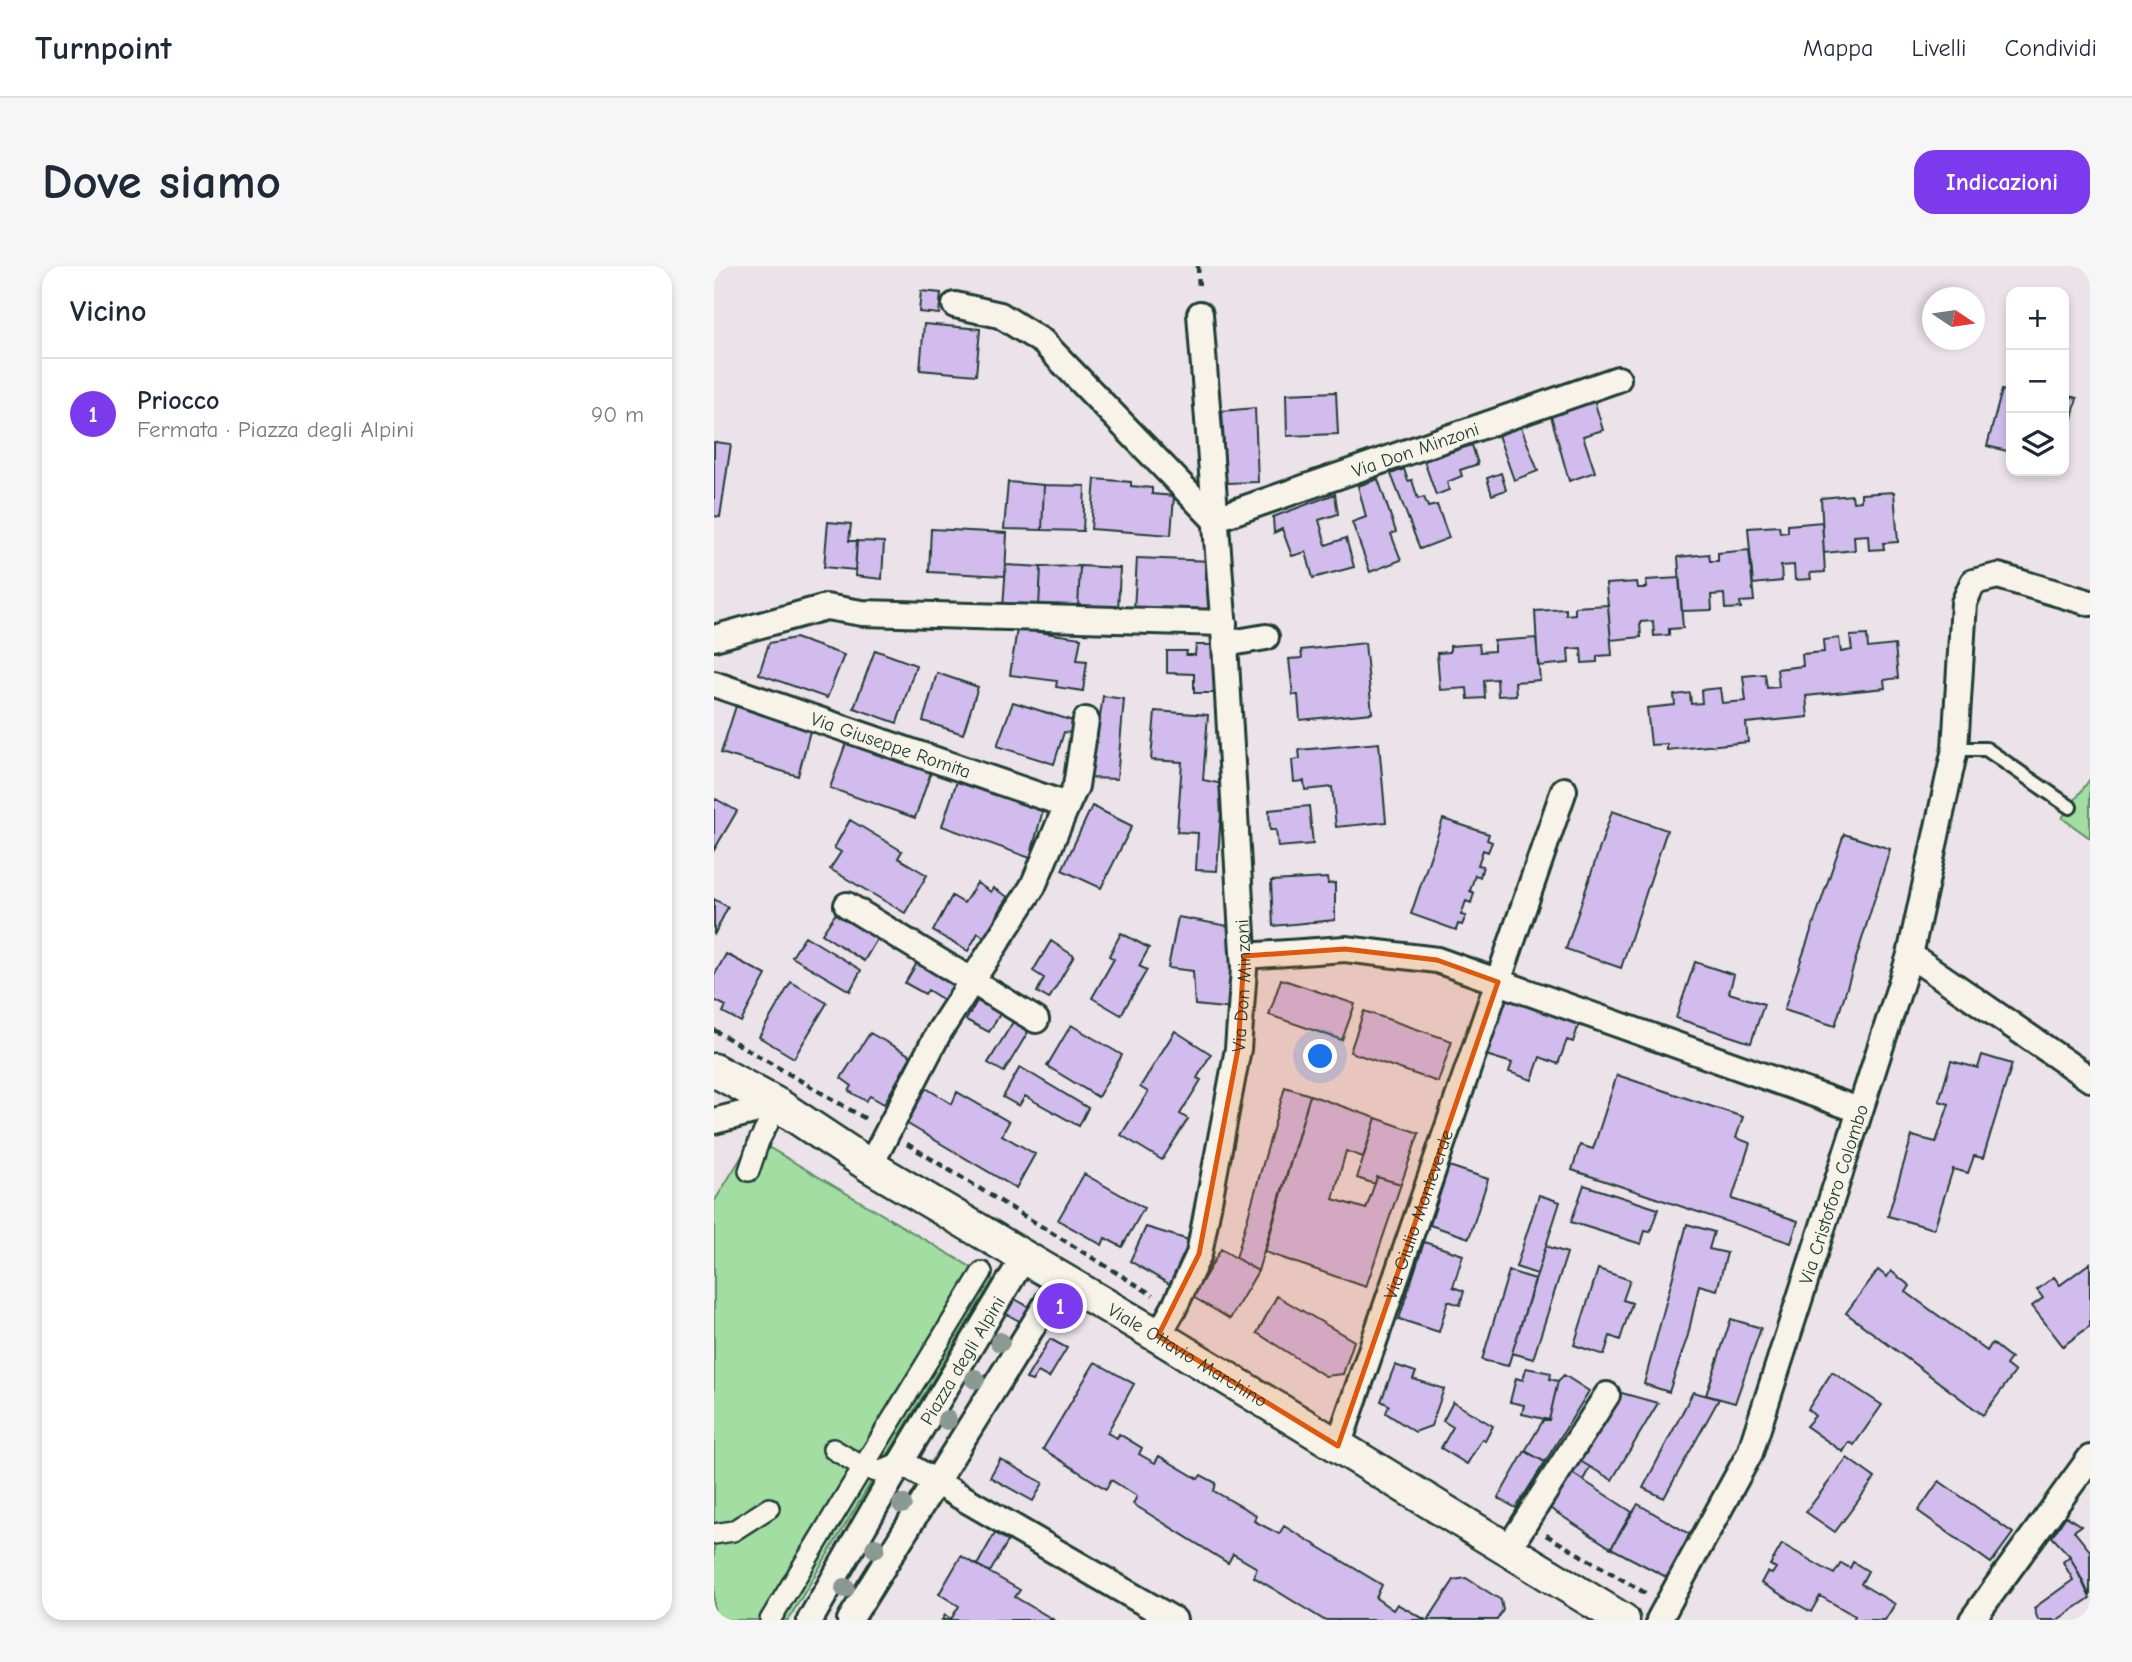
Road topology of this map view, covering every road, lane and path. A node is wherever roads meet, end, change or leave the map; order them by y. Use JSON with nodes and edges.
{"nodes":[{"id":1,"x":956,"y":305,"type":"dead end"},
{"id":2,"x":1200,"y":314,"type":"dead end"},
{"id":3,"x":1618,"y":379,"type":"dead end"},
{"id":4,"x":1214,"y":519,"type":"junction"},
{"id":5,"x":2090,"y":603,"type":"edge"},
{"id":6,"x":1224,"y":634,"type":"junction"},
{"id":7,"x":1266,"y":637,"type":"dead end"},
{"id":8,"x":714,"y":638,"type":"edge"},
{"id":9,"x":714,"y":684,"type":"edge"},
{"id":10,"x":1086,"y":720,"type":"dead end"},
{"id":11,"x":1955,"y":749,"type":"junction"},
{"id":12,"x":1564,"y":790,"type":"dead end"},
{"id":13,"x":1068,"y":805,"type":"junction"},
{"id":14,"x":2070,"y":807,"type":"dead end"},
{"id":15,"x":847,"y":905,"type":"dead end"},
{"id":16,"x":1910,"y":955,"type":"junction"},
{"id":17,"x":1244,"y":962,"type":"junction"},
{"id":18,"x":971,"y":982,"type":"junction"},
{"id":19,"x":1498,"y":982,"type":"junction"},
{"id":20,"x":1037,"y":1020,"type":"dead end"},
{"id":21,"x":714,"y":1030,"type":"edge"},
{"id":22,"x":714,"y":1070,"type":"edge"},
{"id":23,"x":2090,"y":1079,"type":"edge"},
{"id":24,"x":778,"y":1104,"type":"junction"},
{"id":25,"x":1859,"y":1110,"type":"junction"},
{"id":26,"x":714,"y":1121,"type":"edge"},
{"id":27,"x":888,"y":1132,"type":"junction"},
{"id":28,"x":870,"y":1166,"type":"junction"},
{"id":29,"x":749,"y":1171,"type":"dead end"},
{"id":30,"x":1024,"y":1257,"type":"junction"},
{"id":31,"x":982,"y":1272,"type":"dead end"},
{"id":32,"x":1062,"y":1279,"type":"junction"},
{"id":33,"x":1174,"y":1308,"type":"junction"},
{"id":34,"x":1158,"y":1336,"type":"junction"},
{"id":35,"x":1607,"y":1395,"type":"dead end"},
{"id":36,"x":1338,"y":1446,"type":"junction"},
{"id":37,"x":833,"y":1449,"type":"dead end"},
{"id":38,"x":2090,"y":1458,"type":"edge"},
{"id":39,"x":901,"y":1462,"type":"junction"},
{"id":40,"x":863,"y":1467,"type":"junction"},
{"id":41,"x":936,"y":1482,"type":"junction"},
{"id":42,"x":769,"y":1508,"type":"dead end"},
{"id":43,"x":1525,"y":1523,"type":"junction"},
{"id":44,"x":714,"y":1535,"type":"edge"},
{"id":45,"x":1508,"y":1549,"type":"junction"},
{"id":46,"x":1663,"y":1613,"type":"edge"},
{"id":47,"x":1609,"y":1617,"type":"edge"},
{"id":48,"x":770,"y":1620,"type":"edge"},
{"id":49,"x":810,"y":1620,"type":"edge"},
{"id":50,"x":850,"y":1620,"type":"edge"},
{"id":51,"x":1174,"y":1620,"type":"edge"},
{"id":52,"x":1972,"y":1620,"type":"edge"}],
"edges":[{"from":1,"to":4,"type":"street"},
{"from":2,"to":4,"type":"street","name":"Via Don Minzoni"},
{"from":3,"to":4,"type":"street","name":"Via Don Minzoni"},
{"from":4,"to":6,"type":"street","name":"Via Don Minzoni"},
{"from":5,"to":11,"type":"street"},
{"from":6,"to":7,"type":"street"},
{"from":6,"to":8,"type":"street"},
{"from":6,"to":17,"type":"street","name":"Via Don Minzoni"},
{"from":9,"to":13,"type":"street","name":"Via Giuseppe Romita"},
{"from":10,"to":13,"type":"street"},
{"from":11,"to":14,"type":"lane"},
{"from":11,"to":16,"type":"street","name":"Via Cristoforo Colombo"},
{"from":12,"to":19,"type":"street","name":"Via Giulio Monteverde"},
{"from":13,"to":18,"type":"street"},
{"from":15,"to":18,"type":"street"},
{"from":16,"to":23,"type":"street"},
{"from":16,"to":25,"type":"street","name":"Via Cristoforo Colombo"},
{"from":17,"to":19,"type":"street"},
{"from":17,"to":33,"type":"street","name":"Via Don Minzoni"},
{"from":18,"to":20,"type":"street"},
{"from":18,"to":27,"type":"street"},
{"from":19,"to":25,"type":"street"},
{"from":19,"to":36,"type":"street","name":"Via Giulio Monteverde"},
{"from":21,"to":27,"type":"path"},
{"from":22,"to":24,"type":"street","name":"Viale Ottavio Marchino"},
{"from":24,"to":26,"type":"street"},
{"from":24,"to":28,"type":"street","name":"Viale Ottavio Marchino"},
{"from":24,"to":29,"type":"street"},
{"from":25,"to":46,"type":"street","name":"Via Cristoforo Colombo"},
{"from":27,"to":28,"type":"street"},
{"from":27,"to":33,"type":"path"},
{"from":28,"to":30,"type":"street","name":"Viale Ottavio Marchino"},
{"from":30,"to":32,"type":"street","name":"Viale Ottavio Marchino"},
{"from":30,"to":39,"type":"street","name":"Piazza degli Alpini"},
{"from":31,"to":40,"type":"street"},
{"from":32,"to":34,"type":"street","name":"Viale Ottavio Marchino"},
{"from":32,"to":41,"type":"street"},
{"from":33,"to":34,"type":"street","name":"Via Don Minzoni"},
{"from":34,"to":36,"type":"street","name":"Viale Ottavio Marchino"},
{"from":35,"to":43,"type":"street"},
{"from":36,"to":45,"type":"street","name":"Viale Ottavio Marchino"},
{"from":37,"to":40,"type":"street"},
{"from":38,"to":52,"type":"street"},
{"from":39,"to":40,"type":"street"},
{"from":39,"to":41,"type":"street"},
{"from":39,"to":49,"type":"street","name":"Piazza degli Alpini"},
{"from":40,"to":48,"type":"street"},
{"from":41,"to":50,"type":"street"},
{"from":41,"to":51,"type":"street"},
{"from":42,"to":44,"type":"street"},
{"from":43,"to":45,"type":"street"},
{"from":43,"to":46,"type":"path"},
{"from":45,"to":47,"type":"street","name":"Viale Ottavio Marchino"}]}
